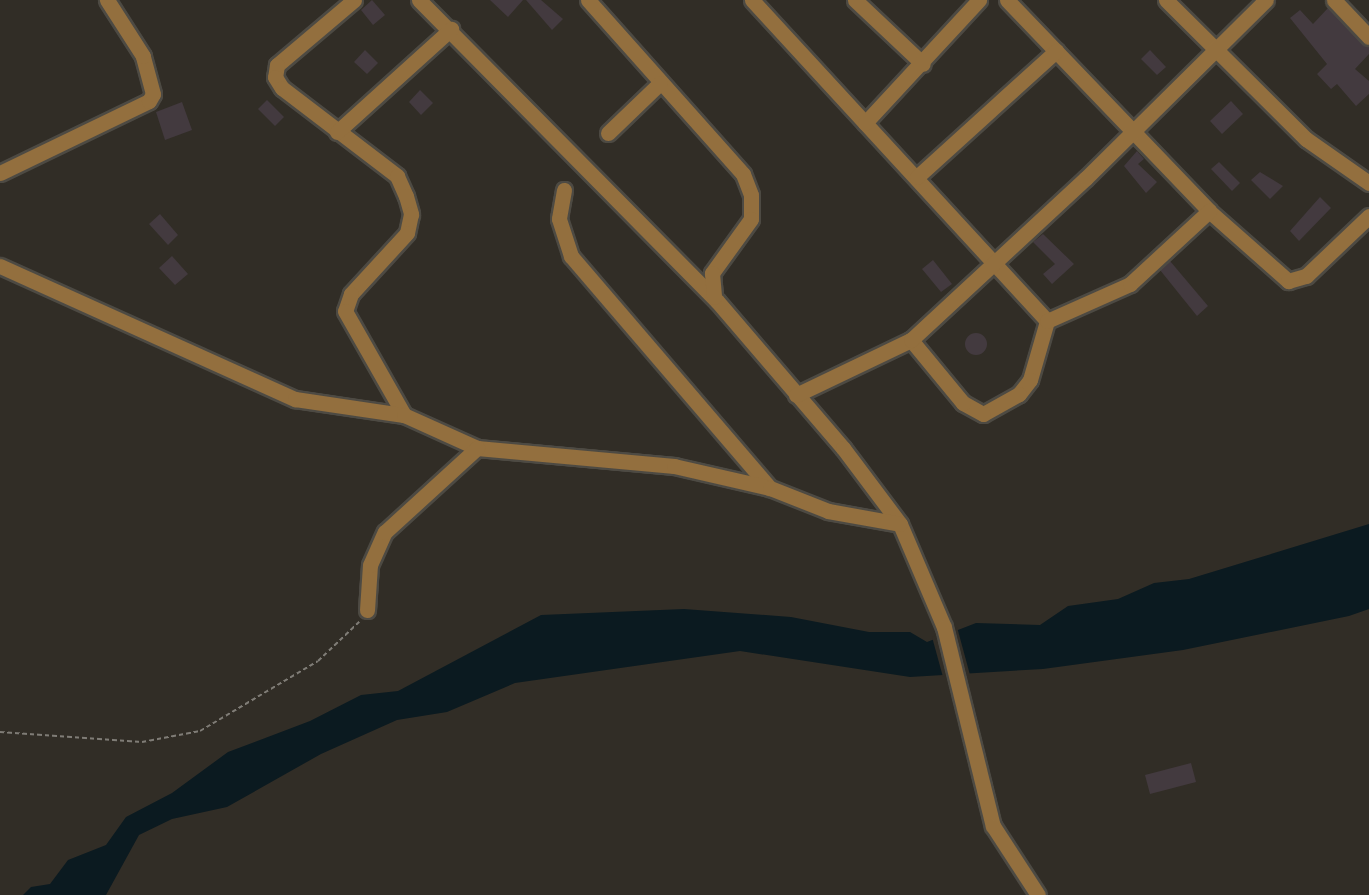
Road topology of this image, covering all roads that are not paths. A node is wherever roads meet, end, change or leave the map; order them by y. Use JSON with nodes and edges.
{"nodes":[{"id":1,"x":107,"y":0,"type":"edge"},
{"id":2,"x":354,"y":0,"type":"edge"},
{"id":3,"x":419,"y":0,"type":"edge"},
{"id":4,"x":588,"y":0,"type":"edge"},
{"id":5,"x":752,"y":0,"type":"edge"},
{"id":6,"x":855,"y":0,"type":"edge"},
{"id":7,"x":979,"y":0,"type":"edge"},
{"id":8,"x":1007,"y":0,"type":"edge"},
{"id":9,"x":1166,"y":0,"type":"edge"},
{"id":10,"x":1266,"y":0,"type":"edge"},
{"id":11,"x":1334,"y":0,"type":"edge"},
{"id":12,"x":451,"y":29,"type":"junction"},
{"id":13,"x":1369,"y":37,"type":"edge"},
{"id":14,"x":1056,"y":51,"type":"junction"},
{"id":15,"x":1213,"y":51,"type":"junction"},
{"id":16,"x":923,"y":64,"type":"junction"},
{"id":17,"x":660,"y":83,"type":"junction"},
{"id":18,"x":865,"y":123,"type":"junction"},
{"id":19,"x":1132,"y":130,"type":"junction"},
{"id":20,"x":337,"y":132,"type":"junction"},
{"id":21,"x":608,"y":133,"type":"dead end"},
{"id":22,"x":0,"y":173,"type":"edge"},
{"id":23,"x":917,"y":177,"type":"junction"},
{"id":24,"x":1369,"y":183,"type":"edge"},
{"id":25,"x":564,"y":190,"type":"dead end"},
{"id":26,"x":1209,"y":211,"type":"junction"},
{"id":27,"x":1369,"y":216,"type":"edge"},
{"id":28,"x":996,"y":261,"type":"junction"},
{"id":29,"x":0,"y":266,"type":"edge"},
{"id":30,"x":717,"y":301,"type":"junction"},
{"id":31,"x":1047,"y":321,"type":"junction"},
{"id":32,"x":911,"y":340,"type":"junction"},
{"id":33,"x":796,"y":396,"type":"junction"},
{"id":34,"x":404,"y":415,"type":"junction"},
{"id":35,"x":477,"y":448,"type":"junction"},
{"id":36,"x":770,"y":488,"type":"junction"},
{"id":37,"x":900,"y":524,"type":"junction"},
{"id":38,"x":367,"y":610,"type":"road end"},
{"id":39,"x":1038,"y":895,"type":"edge"}],
"edges":[{"from":1,"to":22,"type":"street"},
{"from":2,"to":20,"type":"street"},
{"from":3,"to":12,"type":"street"},
{"from":4,"to":17,"type":"street"},
{"from":5,"to":18,"type":"street"},
{"from":6,"to":16,"type":"street"},
{"from":7,"to":16,"type":"street"},
{"from":8,"to":14,"type":"street"},
{"from":9,"to":15,"type":"street"},
{"from":10,"to":15,"type":"street"},
{"from":11,"to":13,"type":"street"},
{"from":12,"to":20,"type":"street"},
{"from":12,"to":30,"type":"street"},
{"from":14,"to":19,"type":"street"},
{"from":14,"to":23,"type":"street"},
{"from":15,"to":19,"type":"street"},
{"from":15,"to":24,"type":"street"},
{"from":16,"to":18,"type":"street"},
{"from":17,"to":21,"type":"street"},
{"from":17,"to":30,"type":"street"},
{"from":18,"to":23,"type":"street"},
{"from":19,"to":26,"type":"street"},
{"from":19,"to":28,"type":"street"},
{"from":20,"to":34,"type":"street"},
{"from":23,"to":28,"type":"street"},
{"from":25,"to":36,"type":"street"},
{"from":26,"to":27,"type":"street"},
{"from":26,"to":31,"type":"street"},
{"from":28,"to":31,"type":"street"},
{"from":28,"to":32,"type":"street"},
{"from":29,"to":34,"type":"street"},
{"from":30,"to":33,"type":"street"},
{"from":31,"to":32,"type":"street"},
{"from":32,"to":33,"type":"street"},
{"from":33,"to":37,"type":"street"},
{"from":34,"to":35,"type":"street"},
{"from":35,"to":36,"type":"street"},
{"from":35,"to":38,"type":"street"},
{"from":36,"to":37,"type":"street"},
{"from":37,"to":39,"type":"street"}]}
